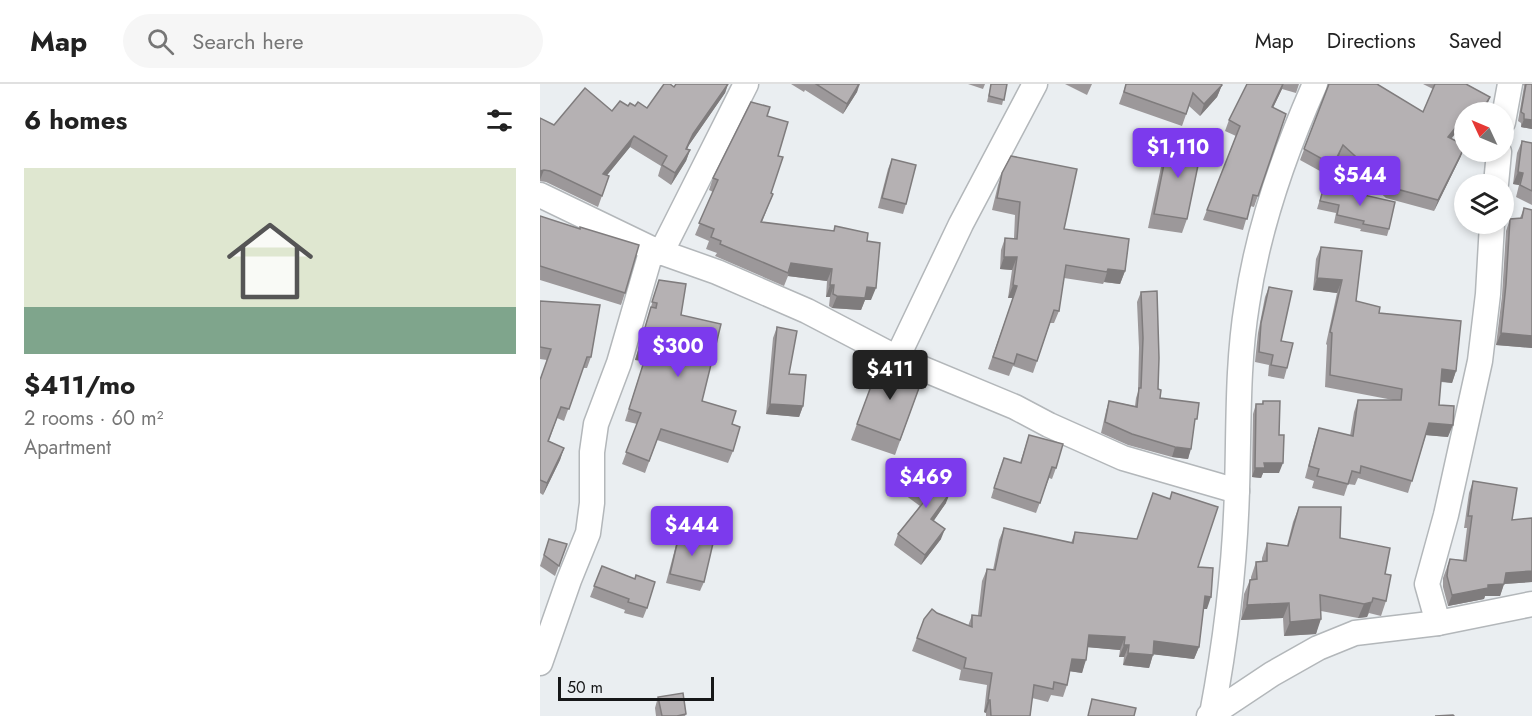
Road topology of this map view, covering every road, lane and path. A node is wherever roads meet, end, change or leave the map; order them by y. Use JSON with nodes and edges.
{"nodes":[{"id":1,"x":746,"y":84,"type":"edge"},
{"id":2,"x":1035,"y":84,"type":"edge"},
{"id":3,"x":1315,"y":84,"type":"edge"},
{"id":4,"x":1510,"y":84,"type":"edge"},
{"id":5,"x":1507,"y":102,"type":"edge"},
{"id":6,"x":540,"y":195,"type":"edge"},
{"id":7,"x":1491,"y":234,"type":"edge"},
{"id":8,"x":657,"y":251,"type":"junction"},
{"id":9,"x":897,"y":358,"type":"junction"},
{"id":10,"x":1237,"y":491,"type":"junction"},
{"id":11,"x":1532,"y":604,"type":"edge"},
{"id":12,"x":1437,"y":623,"type":"junction"},
{"id":13,"x":540,"y":663,"type":"edge"},
{"id":14,"x":1211,"y":715,"type":"edge"}],
"edges":[{"from":1,"to":8,"type":"street"},
{"from":2,"to":9,"type":"street"},
{"from":3,"to":10,"type":"street"},
{"from":4,"to":5,"type":"street"},
{"from":6,"to":8,"type":"street"},
{"from":7,"to":12,"type":"street"},
{"from":8,"to":9,"type":"street"},
{"from":8,"to":13,"type":"street"},
{"from":9,"to":10,"type":"street"},
{"from":10,"to":14,"type":"street"},
{"from":11,"to":12,"type":"street"},
{"from":12,"to":14,"type":"street"}]}
